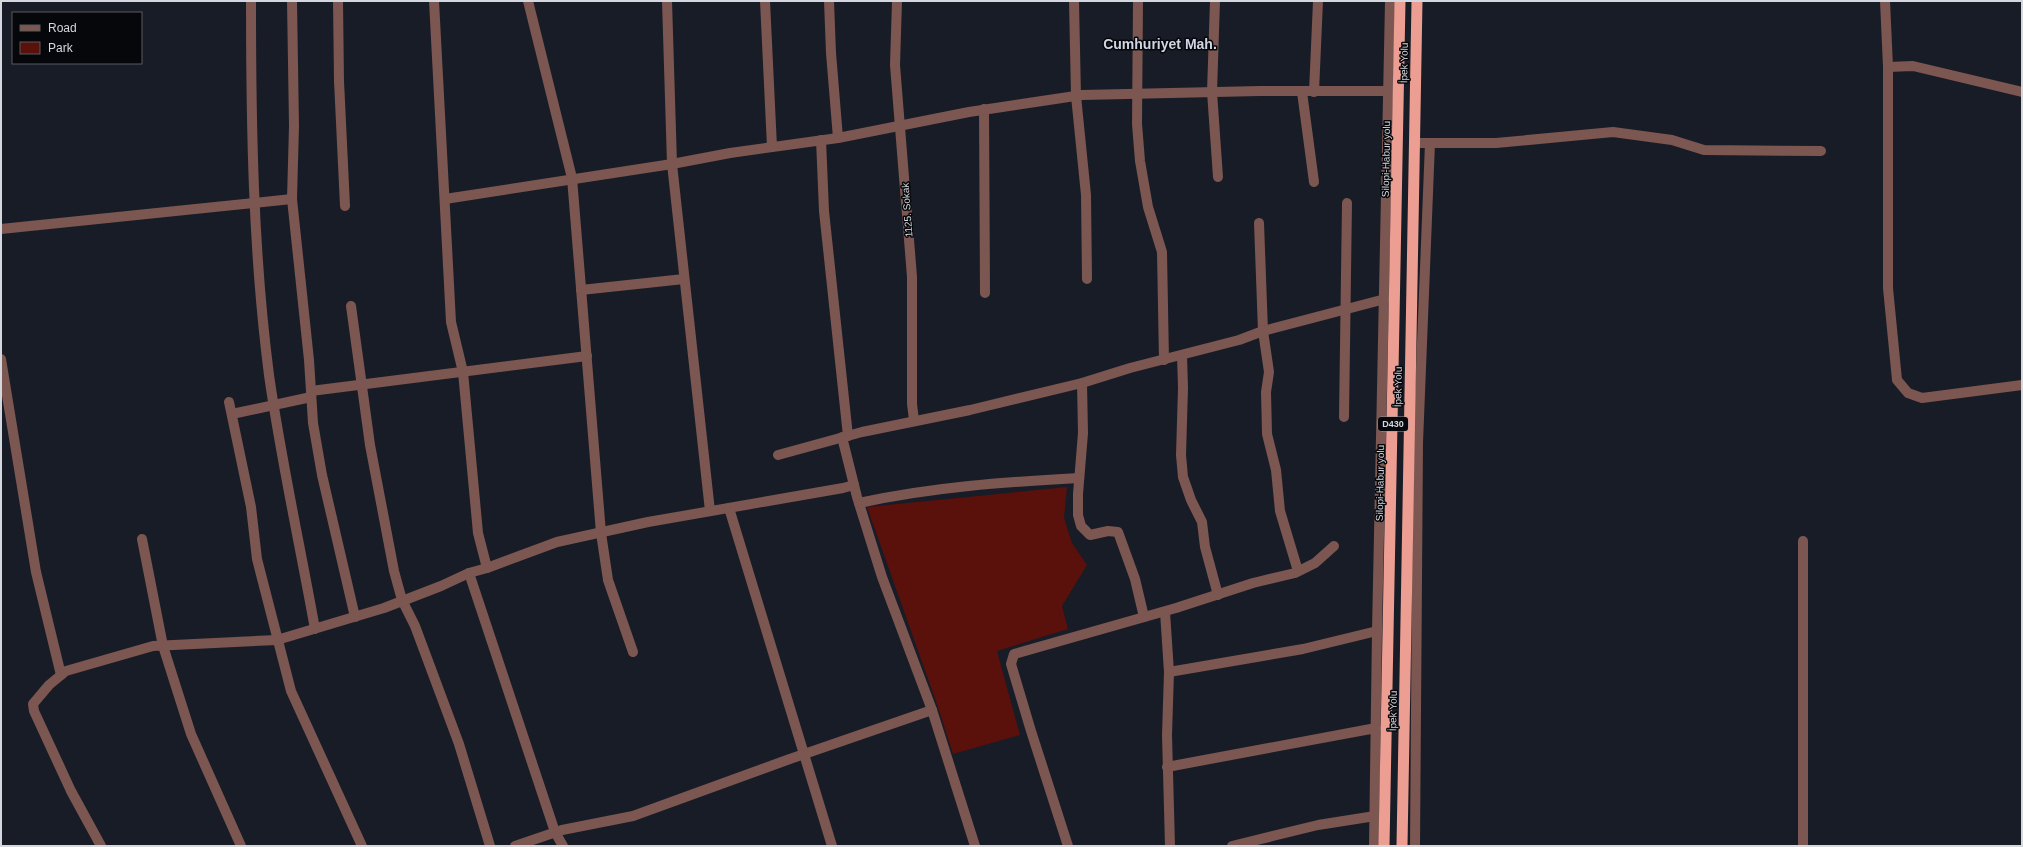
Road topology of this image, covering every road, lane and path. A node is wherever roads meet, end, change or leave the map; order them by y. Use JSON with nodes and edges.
{"nodes":[{"id":1,"x":251,"y":1,"type":"edge"},
{"id":2,"x":292,"y":1,"type":"edge"},
{"id":3,"x":338,"y":1,"type":"edge"},
{"id":4,"x":434,"y":1,"type":"edge"},
{"id":5,"x":528,"y":1,"type":"edge"},
{"id":6,"x":667,"y":1,"type":"edge"},
{"id":7,"x":765,"y":1,"type":"edge"},
{"id":8,"x":829,"y":1,"type":"edge"},
{"id":9,"x":896,"y":1,"type":"edge"},
{"id":10,"x":1074,"y":1,"type":"edge"},
{"id":11,"x":1138,"y":1,"type":"edge"},
{"id":12,"x":1215,"y":1,"type":"edge"},
{"id":13,"x":1318,"y":1,"type":"edge"},
{"id":14,"x":1390,"y":1,"type":"edge"},
{"id":15,"x":1400,"y":1,"type":"edge"},
{"id":16,"x":1417,"y":1,"type":"edge"},
{"id":17,"x":1885,"y":1,"type":"edge"},
{"id":18,"x":1888,"y":68,"type":"junction"},
{"id":19,"x":1389,"y":91,"type":"junction"},
{"id":20,"x":1212,"y":92,"type":"junction"},
{"id":21,"x":1302,"y":92,"type":"junction"},
{"id":22,"x":1314,"y":92,"type":"junction"},
{"id":23,"x":2022,"y":92,"type":"edge"},
{"id":24,"x":1136,"y":95,"type":"junction"},
{"id":25,"x":1076,"y":96,"type":"junction"},
{"id":26,"x":984,"y":109,"type":"junction"},
{"id":27,"x":901,"y":126,"type":"junction"},
{"id":28,"x":838,"y":138,"type":"junction"},
{"id":29,"x":821,"y":140,"type":"junction"},
{"id":30,"x":1414,"y":143,"type":"junction"},
{"id":31,"x":1430,"y":143,"type":"junction"},
{"id":32,"x":772,"y":146,"type":"junction"},
{"id":33,"x":1821,"y":151,"type":"dead end"},
{"id":34,"x":672,"y":164,"type":"junction"},
{"id":35,"x":1218,"y":177,"type":"dead end"},
{"id":36,"x":572,"y":178,"type":"junction"},
{"id":37,"x":1314,"y":182,"type":"dead end"},
{"id":38,"x":292,"y":199,"type":"junction"},
{"id":39,"x":444,"y":199,"type":"junction"},
{"id":40,"x":254,"y":202,"type":"junction"},
{"id":41,"x":1347,"y":203,"type":"dead end"},
{"id":42,"x":345,"y":206,"type":"dead end"},
{"id":43,"x":1259,"y":223,"type":"dead end"},
{"id":44,"x":1,"y":229,"type":"edge"},
{"id":45,"x":684,"y":279,"type":"junction"},
{"id":46,"x":1088,"y":279,"type":"dead end"},
{"id":47,"x":581,"y":290,"type":"junction"},
{"id":48,"x":985,"y":293,"type":"dead end"},
{"id":49,"x":1385,"y":299,"type":"junction"},
{"id":50,"x":351,"y":306,"type":"dead end"},
{"id":51,"x":1346,"y":309,"type":"junction"},
{"id":52,"x":1262,"y":331,"type":"junction"},
{"id":53,"x":1182,"y":355,"type":"junction"},
{"id":54,"x":587,"y":356,"type":"junction"},
{"id":55,"x":1,"y":359,"type":"edge"},
{"id":56,"x":1164,"y":360,"type":"junction"},
{"id":57,"x":463,"y":372,"type":"junction"},
{"id":58,"x":1082,"y":383,"type":"junction"},
{"id":59,"x":2022,"y":385,"type":"edge"},
{"id":60,"x":361,"y":386,"type":"junction"},
{"id":61,"x":311,"y":394,"type":"junction"},
{"id":62,"x":230,"y":402,"type":"dead end"},
{"id":63,"x":274,"y":404,"type":"junction"},
{"id":64,"x":232,"y":414,"type":"junction"},
{"id":65,"x":1344,"y":417,"type":"dead end"},
{"id":66,"x":914,"y":420,"type":"junction"},
{"id":67,"x":845,"y":437,"type":"junction"},
{"id":68,"x":778,"y":455,"type":"dead end"},
{"id":69,"x":1079,"y":478,"type":"junction"},
{"id":70,"x":854,"y":484,"type":"junction"},
{"id":71,"x":859,"y":503,"type":"junction"},
{"id":72,"x":729,"y":508,"type":"junction"},
{"id":73,"x":710,"y":511,"type":"junction"},
{"id":74,"x":601,"y":533,"type":"junction"},
{"id":75,"x":142,"y":539,"type":"dead end"},
{"id":76,"x":1803,"y":541,"type":"dead end"},
{"id":77,"x":1334,"y":546,"type":"dead end"},
{"id":78,"x":487,"y":568,"type":"junction"},
{"id":79,"x":1298,"y":571,"type":"junction"},
{"id":80,"x":469,"y":573,"type":"junction"},
{"id":81,"x":1218,"y":595,"type":"junction"},
{"id":82,"x":402,"y":600,"type":"junction"},
{"id":83,"x":1164,"y":612,"type":"junction"},
{"id":84,"x":355,"y":617,"type":"junction"},
{"id":85,"x":1144,"y":618,"type":"junction"},
{"id":86,"x":315,"y":629,"type":"junction"},
{"id":87,"x":1377,"y":631,"type":"junction"},
{"id":88,"x":277,"y":640,"type":"junction"},
{"id":89,"x":163,"y":646,"type":"junction"},
{"id":90,"x":633,"y":652,"type":"dead end"},
{"id":91,"x":1170,"y":672,"type":"junction"},
{"id":92,"x":61,"y":675,"type":"junction"},
{"id":93,"x":932,"y":710,"type":"junction"},
{"id":94,"x":1376,"y":728,"type":"junction"},
{"id":95,"x":804,"y":755,"type":"junction"},
{"id":96,"x":1167,"y":767,"type":"junction"},
{"id":97,"x":1375,"y":816,"type":"junction"},
{"id":98,"x":555,"y":832,"type":"junction"},
{"id":99,"x":101,"y":846,"type":"edge"},
{"id":100,"x":241,"y":846,"type":"edge"},
{"id":101,"x":362,"y":846,"type":"edge"},
{"id":102,"x":490,"y":846,"type":"edge"},
{"id":103,"x":515,"y":846,"type":"edge"},
{"id":104,"x":563,"y":846,"type":"edge"},
{"id":105,"x":832,"y":846,"type":"edge"},
{"id":106,"x":975,"y":846,"type":"edge"},
{"id":107,"x":1068,"y":846,"type":"edge"},
{"id":108,"x":1170,"y":846,"type":"edge"},
{"id":109,"x":1232,"y":846,"type":"edge"},
{"id":110,"x":1374,"y":846,"type":"edge"},
{"id":111,"x":1384,"y":846,"type":"edge"},
{"id":112,"x":1402,"y":846,"type":"edge"},
{"id":113,"x":1415,"y":846,"type":"edge"},
{"id":114,"x":1803,"y":846,"type":"edge"}],
"edges":[{"from":1,"to":40,"type":"street"},
{"from":2,"to":38,"type":"street"},
{"from":3,"to":42,"type":"street"},
{"from":4,"to":39,"type":"street"},
{"from":5,"to":36,"type":"street"},
{"from":6,"to":34,"type":"street"},
{"from":7,"to":32,"type":"street"},
{"from":8,"to":28,"type":"street"},
{"from":9,"to":27,"type":"street","name":"1125. Sokak"},
{"from":10,"to":25,"type":"street"},
{"from":11,"to":24,"type":"street"},
{"from":12,"to":20,"type":"street"},
{"from":13,"to":22,"type":"street"},
{"from":14,"to":19,"type":"street"},
{"from":15,"to":111,"type":"highway","name":"Silopi-Habur yolu","number":"D430"},
{"from":16,"to":30,"type":"highway","name":"İpek Yolu","number":"D430"},
{"from":17,"to":18,"type":"street"},
{"from":18,"to":23,"type":"street"},
{"from":18,"to":59,"type":"street"},
{"from":19,"to":22,"type":"street"},
{"from":19,"to":49,"type":"street"},
{"from":20,"to":21,"type":"street"},
{"from":20,"to":24,"type":"street"},
{"from":20,"to":35,"type":"street"},
{"from":21,"to":22,"type":"street"},
{"from":21,"to":37,"type":"street"},
{"from":24,"to":25,"type":"street"},
{"from":24,"to":56,"type":"street"},
{"from":25,"to":26,"type":"street"},
{"from":25,"to":46,"type":"street"},
{"from":26,"to":27,"type":"street"},
{"from":26,"to":48,"type":"street"},
{"from":27,"to":28,"type":"street"},
{"from":27,"to":66,"type":"street","name":"1125. Sokak"},
{"from":28,"to":29,"type":"street"},
{"from":29,"to":32,"type":"street"},
{"from":29,"to":67,"type":"street"},
{"from":30,"to":31,"type":"street"},
{"from":30,"to":112,"type":"highway","name":"İpek Yolu","number":"D430"},
{"from":31,"to":33,"type":"street"},
{"from":31,"to":113,"type":"street"},
{"from":32,"to":34,"type":"street"},
{"from":34,"to":36,"type":"street"},
{"from":34,"to":45,"type":"street"},
{"from":36,"to":39,"type":"street"},
{"from":36,"to":47,"type":"street"},
{"from":38,"to":40,"type":"street"},
{"from":38,"to":61,"type":"street"},
{"from":39,"to":57,"type":"street"},
{"from":40,"to":44,"type":"street"},
{"from":40,"to":63,"type":"street"},
{"from":41,"to":51,"type":"street"},
{"from":43,"to":52,"type":"street"},
{"from":45,"to":47,"type":"street"},
{"from":45,"to":73,"type":"street"},
{"from":47,"to":54,"type":"street"},
{"from":49,"to":51,"type":"street"},
{"from":49,"to":87,"type":"street"},
{"from":50,"to":60,"type":"street"},
{"from":51,"to":52,"type":"street"},
{"from":51,"to":65,"type":"street"},
{"from":52,"to":53,"type":"street"},
{"from":52,"to":79,"type":"street"},
{"from":53,"to":56,"type":"street"},
{"from":53,"to":81,"type":"street"},
{"from":54,"to":57,"type":"street"},
{"from":54,"to":74,"type":"street"},
{"from":55,"to":92,"type":"street"},
{"from":56,"to":58,"type":"street"},
{"from":57,"to":60,"type":"street"},
{"from":57,"to":78,"type":"street"},
{"from":58,"to":66,"type":"street"},
{"from":58,"to":69,"type":"street"},
{"from":60,"to":61,"type":"street"},
{"from":60,"to":82,"type":"street"},
{"from":61,"to":63,"type":"street"},
{"from":61,"to":84,"type":"street"},
{"from":62,"to":64,"type":"street"},
{"from":63,"to":64,"type":"street"},
{"from":63,"to":86,"type":"street"},
{"from":64,"to":88,"type":"street"},
{"from":66,"to":67,"type":"street"},
{"from":67,"to":68,"type":"street"},
{"from":67,"to":70,"type":"street"},
{"from":69,"to":71,"type":"street"},
{"from":69,"to":85,"type":"street"},
{"from":70,"to":71,"type":"street"},
{"from":70,"to":72,"type":"street"},
{"from":71,"to":93,"type":"street"},
{"from":72,"to":73,"type":"street"},
{"from":72,"to":95,"type":"street"},
{"from":73,"to":74,"type":"street"},
{"from":74,"to":78,"type":"street"},
{"from":74,"to":90,"type":"street"},
{"from":75,"to":89,"type":"street"},
{"from":76,"to":114,"type":"street"},
{"from":77,"to":79,"type":"street"},
{"from":78,"to":80,"type":"street"},
{"from":79,"to":81,"type":"street"},
{"from":80,"to":82,"type":"street"},
{"from":80,"to":98,"type":"street"},
{"from":81,"to":83,"type":"street"},
{"from":82,"to":84,"type":"street"},
{"from":82,"to":102,"type":"street"},
{"from":83,"to":85,"type":"street"},
{"from":83,"to":91,"type":"street"},
{"from":84,"to":86,"type":"street"},
{"from":85,"to":107,"type":"street"},
{"from":86,"to":88,"type":"street"},
{"from":87,"to":91,"type":"street"},
{"from":87,"to":94,"type":"street"},
{"from":88,"to":89,"type":"street"},
{"from":88,"to":101,"type":"street"},
{"from":89,"to":92,"type":"street"},
{"from":89,"to":100,"type":"street"},
{"from":91,"to":96,"type":"street"},
{"from":92,"to":99,"type":"street"},
{"from":93,"to":95,"type":"street"},
{"from":93,"to":106,"type":"street"},
{"from":94,"to":96,"type":"street"},
{"from":94,"to":97,"type":"street"},
{"from":95,"to":98,"type":"street"},
{"from":95,"to":105,"type":"street"},
{"from":96,"to":108,"type":"street"},
{"from":97,"to":109,"type":"street"},
{"from":97,"to":110,"type":"street"},
{"from":98,"to":103,"type":"street"},
{"from":98,"to":104,"type":"street"}]}
